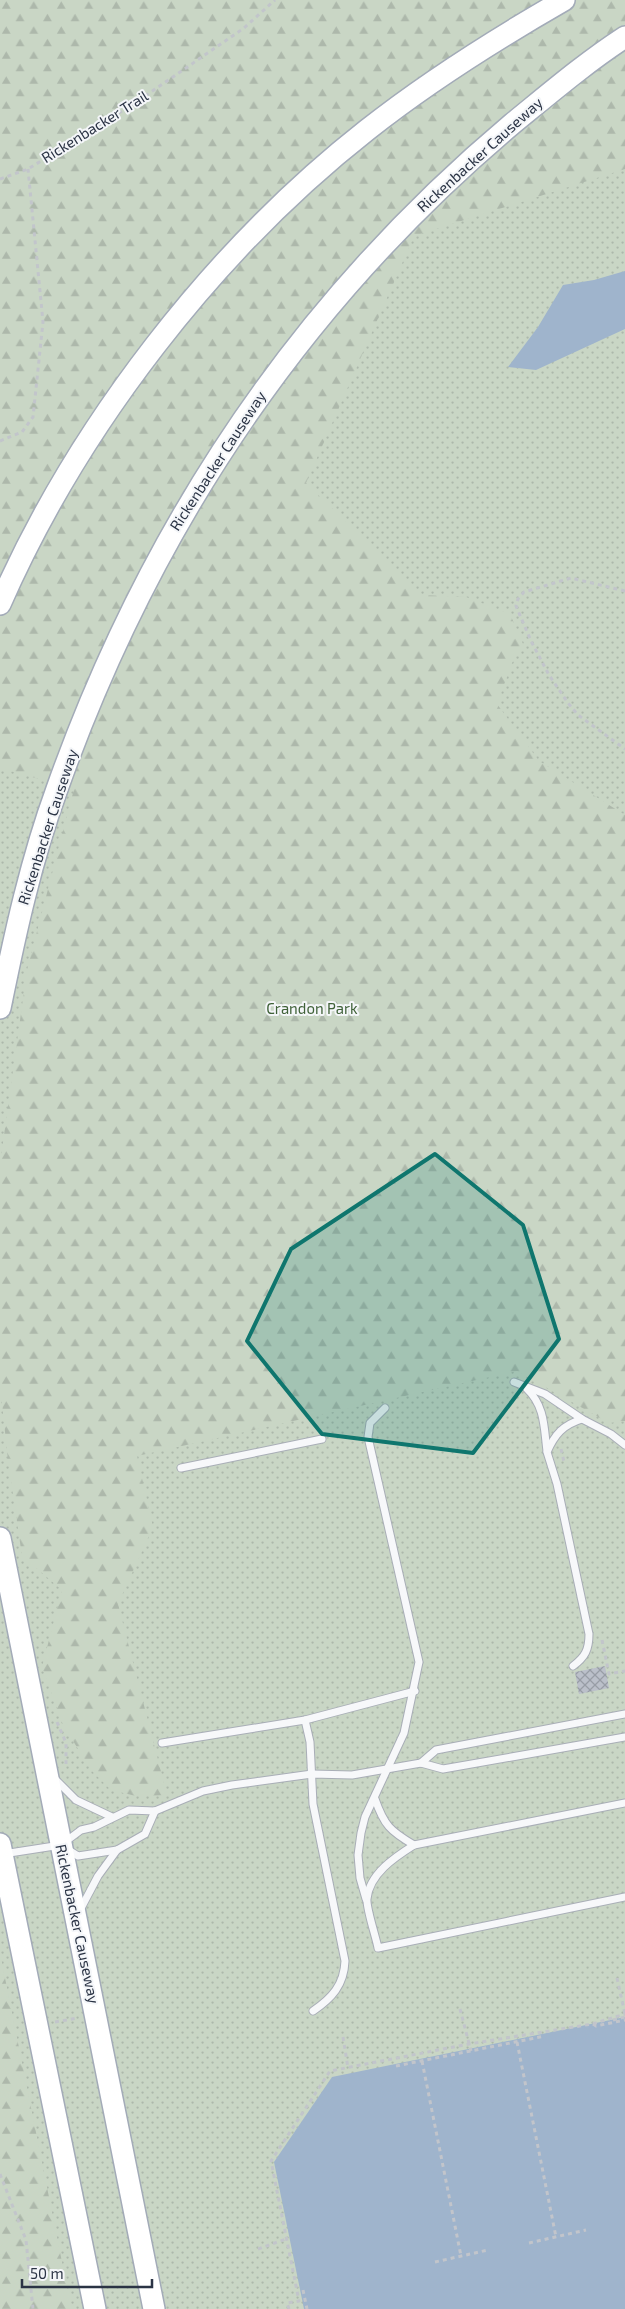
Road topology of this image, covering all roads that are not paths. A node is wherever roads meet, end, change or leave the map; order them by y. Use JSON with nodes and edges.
{"nodes":[{"id":1,"x":564,"y":0,"type":"edge"},
{"id":2,"x":625,"y":37,"type":"edge"},
{"id":3,"x":0,"y":604,"type":"edge"},
{"id":4,"x":0,"y":1008,"type":"edge"},
{"id":5,"x":385,"y":1408,"type":"dead end"},
{"id":6,"x":582,"y":1419,"type":"junction"},
{"id":7,"x":322,"y":1439,"type":"dead end"},
{"id":8,"x":625,"y":1445,"type":"edge"},
{"id":9,"x":547,"y":1452,"type":"junction"},
{"id":10,"x":181,"y":1468,"type":"dead end"},
{"id":11,"x":0,"y":1538,"type":"edge"},
{"id":12,"x":573,"y":1666,"type":"dead end"},
{"id":13,"x":415,"y":1691,"type":"junction"},
{"id":14,"x":625,"y":1714,"type":"edge"},
{"id":15,"x":305,"y":1720,"type":"junction"},
{"id":16,"x":625,"y":1737,"type":"edge"},
{"id":17,"x":162,"y":1743,"type":"dead end"},
{"id":18,"x":421,"y":1763,"type":"junction"},
{"id":19,"x":387,"y":1768,"type":"junction"},
{"id":20,"x":46,"y":1769,"type":"junction"},
{"id":21,"x":312,"y":1774,"type":"junction"},
{"id":22,"x":376,"y":1799,"type":"junction"},
{"id":23,"x":625,"y":1803,"type":"edge"},
{"id":24,"x":616,"y":1805,"type":"junction"},
{"id":25,"x":625,"y":1810,"type":"edge"},
{"id":26,"x":155,"y":1811,"type":"junction"},
{"id":27,"x":112,"y":1817,"type":"junction"},
{"id":28,"x":61,"y":1845,"type":"junction"},
{"id":29,"x":414,"y":1845,"type":"junction"},
{"id":30,"x":1,"y":1849,"type":"edge"},
{"id":31,"x":117,"y":1850,"type":"junction"},
{"id":32,"x":625,"y":1897,"type":"edge"},
{"id":33,"x":367,"y":1899,"type":"junction"},
{"id":34,"x":77,"y":1917,"type":"junction"},
{"id":35,"x":314,"y":2010,"type":"dead end"},
{"id":36,"x":95,"y":2309,"type":"edge"},
{"id":37,"x":154,"y":2309,"type":"edge"}],
"edges":[{"from":1,"to":3,"type":"main road"},
{"from":2,"to":4,"type":"main road","name":"Rickenbacker Causeway"},
{"from":5,"to":13,"type":"lane"},
{"from":6,"to":8,"type":"lane"},
{"from":6,"to":9,"type":"lane"},
{"from":6,"to":9,"type":"lane"},
{"from":7,"to":10,"type":"lane"},
{"from":9,"to":12,"type":"lane"},
{"from":11,"to":20,"type":"main road","name":"Rickenbacker Causeway"},
{"from":13,"to":15,"type":"lane"},
{"from":13,"to":19,"type":"lane"},
{"from":14,"to":18,"type":"lane"},
{"from":15,"to":17,"type":"lane"},
{"from":15,"to":21,"type":"lane"},
{"from":16,"to":18,"type":"lane"},
{"from":18,"to":19,"type":"lane"},
{"from":19,"to":21,"type":"lane"},
{"from":19,"to":22,"type":"lane"},
{"from":20,"to":27,"type":"lane"},
{"from":20,"to":28,"type":"main road","name":"Rickenbacker Causeway"},
{"from":21,"to":26,"type":"lane"},
{"from":21,"to":35,"type":"lane"},
{"from":22,"to":29,"type":"lane"},
{"from":22,"to":33,"type":"lane"},
{"from":23,"to":24,"type":"lane"},
{"from":24,"to":25,"type":"lane"},
{"from":24,"to":29,"type":"lane"},
{"from":26,"to":27,"type":"lane"},
{"from":26,"to":31,"type":"lane"},
{"from":27,"to":28,"type":"lane"},
{"from":28,"to":30,"type":"lane"},
{"from":28,"to":31,"type":"lane"},
{"from":28,"to":34,"type":"main road","name":"Rickenbacker Causeway"},
{"from":29,"to":33,"type":"lane"},
{"from":30,"to":36,"type":"main road"},
{"from":31,"to":34,"type":"lane"},
{"from":32,"to":33,"type":"lane"},
{"from":34,"to":37,"type":"main road","name":"Rickenbacker Causeway"}]}
